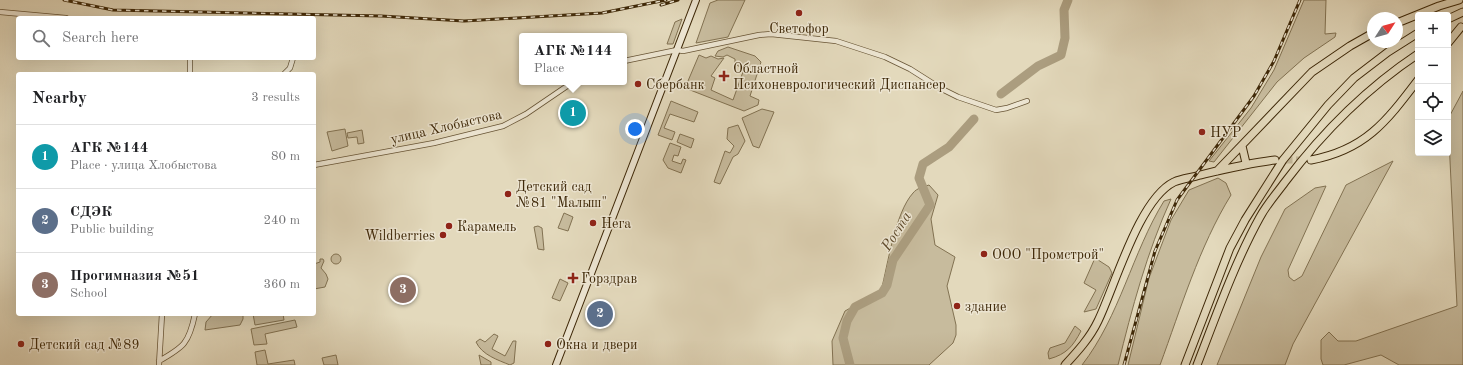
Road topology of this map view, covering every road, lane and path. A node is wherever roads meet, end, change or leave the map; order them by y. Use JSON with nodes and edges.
{"nodes":[{"id":1,"x":696,"y":0,"type":"edge"},
{"id":2,"x":1459,"y":0,"type":"edge"},
{"id":3,"x":0,"y":12,"type":"edge"},
{"id":4,"x":1463,"y":12,"type":"edge"},
{"id":5,"x":44,"y":16,"type":"edge"},
{"id":6,"x":1451,"y":18,"type":"edge"},
{"id":7,"x":1403,"y":21,"type":"edge"},
{"id":8,"x":1462,"y":27,"type":"edge"},
{"id":9,"x":1451,"y":33,"type":"edge"},
{"id":10,"x":1415,"y":35,"type":"edge"},
{"id":11,"x":1367,"y":36,"type":"edge"},
{"id":12,"x":1451,"y":40,"type":"edge"},
{"id":13,"x":677,"y":50,"type":"junction"},
{"id":14,"x":1415,"y":56,"type":"edge"},
{"id":15,"x":190,"y":60,"type":"edge"},
{"id":16,"x":292,"y":60,"type":"edge"},
{"id":17,"x":627,"y":60,"type":"edge"},
{"id":18,"x":190,"y":72,"type":"edge"},
{"id":19,"x":286,"y":72,"type":"edge"},
{"id":20,"x":1415,"y":84,"type":"edge"},
{"id":21,"x":569,"y":85,"type":"edge"},
{"id":22,"x":1027,"y":101,"type":"dead end"},
{"id":23,"x":1242,"y":146,"type":"junction"},
{"id":24,"x":1275,"y":160,"type":"tunnel mouth"},
{"id":25,"x":1311,"y":160,"type":"tunnel mouth"},
{"id":26,"x":1246,"y":163,"type":"junction"},
{"id":27,"x":316,"y":165,"type":"edge"},
{"id":28,"x":1216,"y":171,"type":"junction"},
{"id":29,"x":162,"y":316,"type":"edge"},
{"id":30,"x":194,"y":316,"type":"edge"},
{"id":31,"x":159,"y":363,"type":"edge"},
{"id":32,"x":556,"y":365,"type":"edge"},
{"id":33,"x":1065,"y":365,"type":"edge"},
{"id":34,"x":1185,"y":365,"type":"edge"},
{"id":35,"x":1197,"y":365,"type":"edge"}],
"edges":[{"from":1,"to":13,"type":"street"},
{"from":2,"to":7,"type":"main road"},
{"from":3,"to":5,"type":"street"},
{"from":4,"to":6,"type":"main road"},
{"from":8,"to":9,"type":"main road"},
{"from":8,"to":12,"type":"main road"},
{"from":10,"to":34,"type":"main road"},
{"from":11,"to":23,"type":"main road"},
{"from":13,"to":17,"type":"street"},
{"from":13,"to":22,"type":"street"},
{"from":13,"to":32,"type":"street"},
{"from":14,"to":35,"type":"main road"},
{"from":15,"to":18,"type":"street"},
{"from":16,"to":19,"type":"street"},
{"from":20,"to":25,"type":"main road"},
{"from":21,"to":27,"type":"street","name":"улица Хлобыстова"},
{"from":23,"to":26,"type":"main road"},
{"from":23,"to":28,"type":"main road"},
{"from":24,"to":26,"type":"main road"},
{"from":26,"to":28,"type":"main road"},
{"from":28,"to":33,"type":"main road"},
{"from":29,"to":31,"type":"street"},
{"from":30,"to":31,"type":"street"}]}
